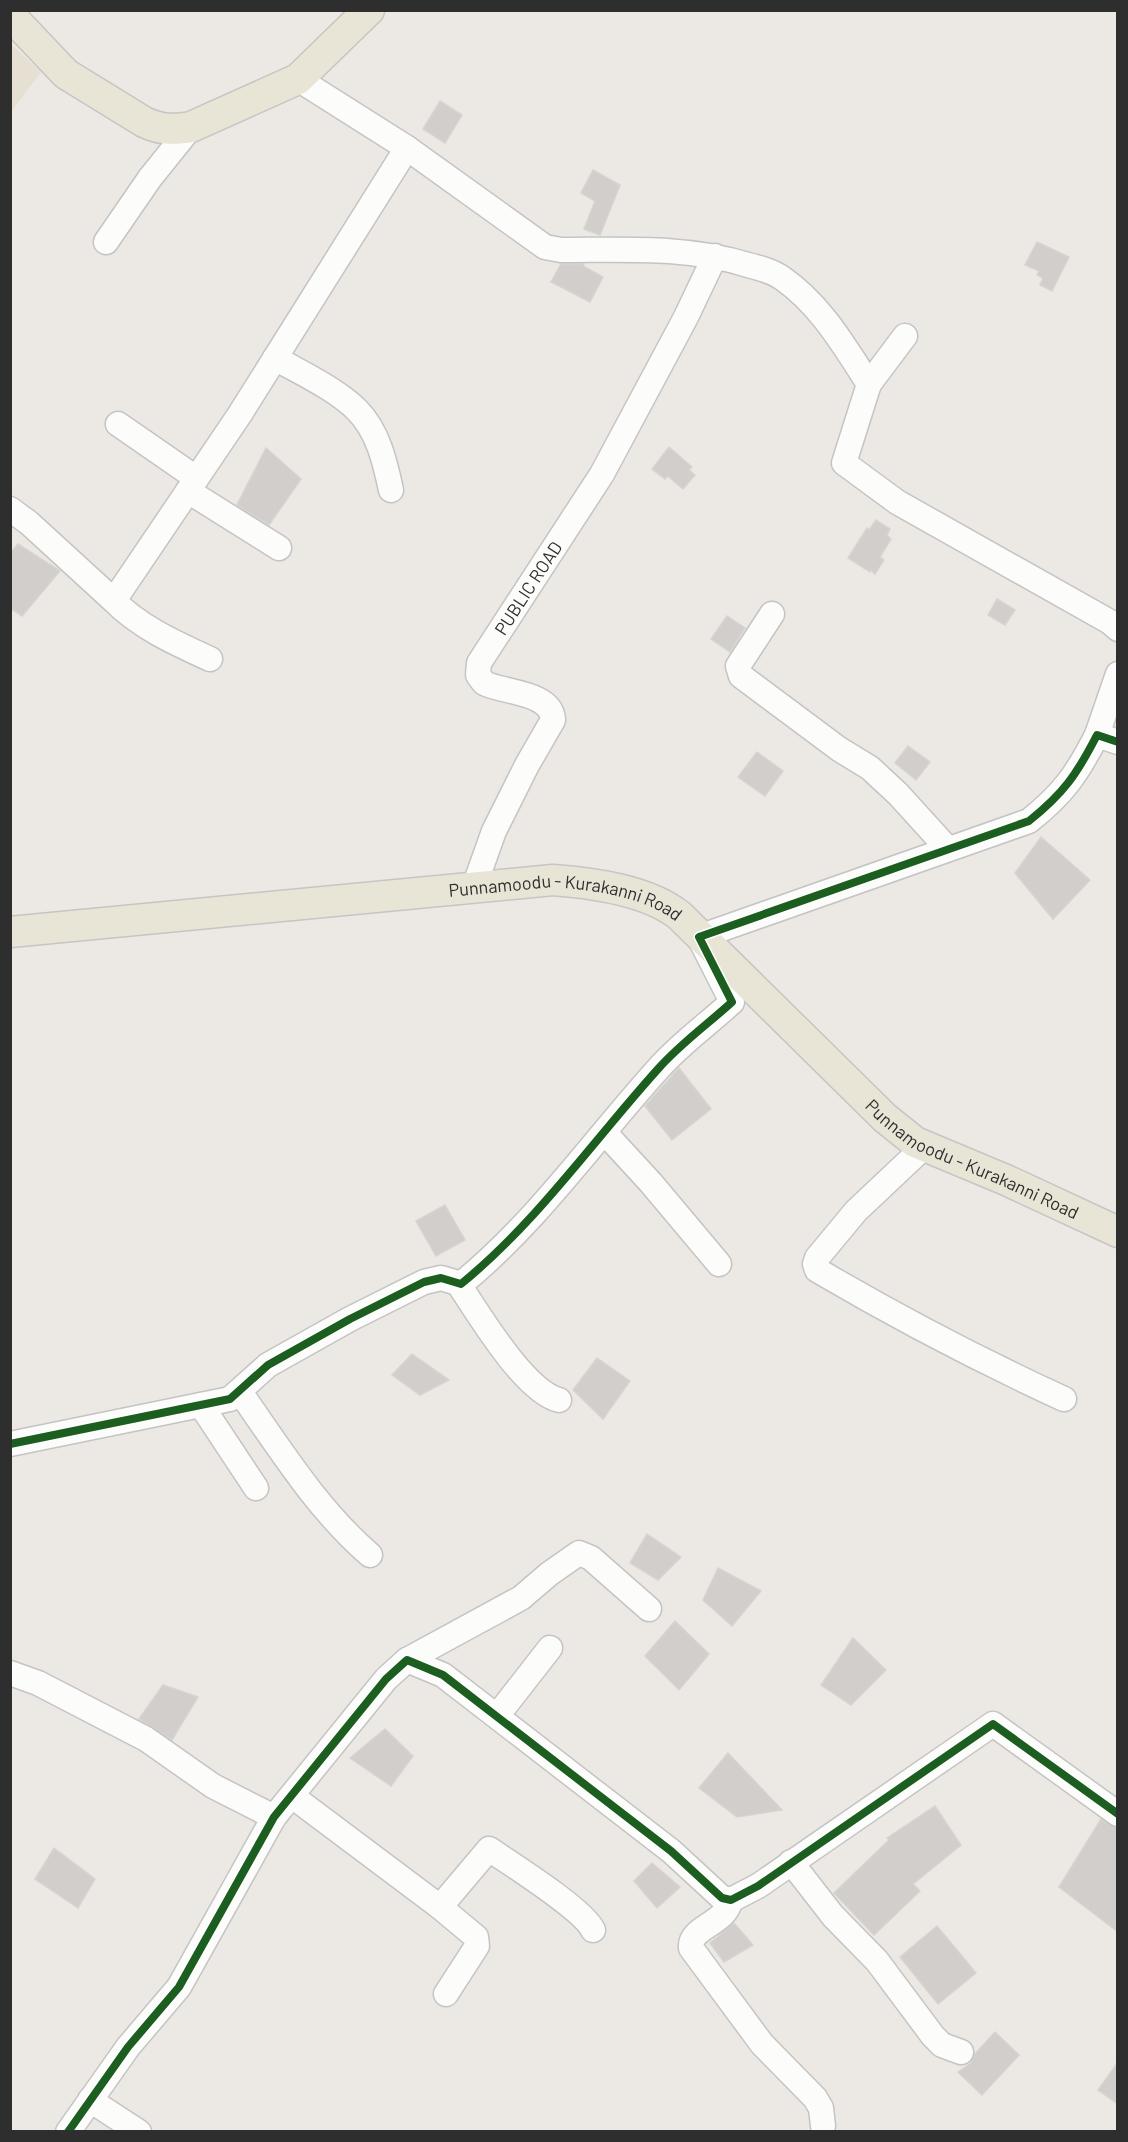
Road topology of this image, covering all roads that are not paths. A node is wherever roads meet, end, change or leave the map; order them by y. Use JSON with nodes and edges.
{"nodes":[{"id":1,"x":369,"y":10,"type":"edge"},
{"id":2,"x":10,"y":15,"type":"edge"},
{"id":3,"x":298,"y":79,"type":"junction"},
{"id":4,"x":191,"y":127,"type":"junction"},
{"id":5,"x":407,"y":148,"type":"junction"},
{"id":6,"x":106,"y":242,"type":"dead end"},
{"id":7,"x":715,"y":256,"type":"junction"},
{"id":8,"x":905,"y":336,"type":"dead end"},
{"id":9,"x":275,"y":358,"type":"junction"},
{"id":10,"x":869,"y":384,"type":"junction"},
{"id":11,"x":118,"y":424,"type":"dead end"},
{"id":12,"x":192,"y":485,"type":"junction"},
{"id":13,"x":391,"y":490,"type":"dead end"},
{"id":14,"x":13,"y":516,"type":"edge"},
{"id":15,"x":279,"y":548,"type":"dead end"},
{"id":16,"x":112,"y":599,"type":"junction"},
{"id":17,"x":772,"y":614,"type":"dead end"},
{"id":18,"x":1115,"y":619,"type":"edge"},
{"id":19,"x":210,"y":658,"type":"dead end"},
{"id":20,"x":1118,"y":674,"type":"edge"},
{"id":21,"x":1107,"y":739,"type":"edge"},
{"id":22,"x":948,"y":849,"type":"junction"},
{"id":23,"x":474,"y":887,"type":"junction"},
{"id":24,"x":10,"y":932,"type":"edge"},
{"id":25,"x":699,"y":937,"type":"junction"},
{"id":26,"x":605,"y":1133,"type":"junction"},
{"id":27,"x":925,"y":1146,"type":"junction"},
{"id":28,"x":1116,"y":1229,"type":"edge"},
{"id":29,"x":718,"y":1264,"type":"dead end"},
{"id":30,"x":459,"y":1283,"type":"junction"},
{"id":31,"x":240,"y":1392,"type":"junction"},
{"id":32,"x":1064,"y":1399,"type":"dead end"},
{"id":33,"x":558,"y":1400,"type":"dead end"},
{"id":34,"x":201,"y":1405,"type":"junction"},
{"id":35,"x":10,"y":1444,"type":"edge"},
{"id":36,"x":256,"y":1488,"type":"dead end"},
{"id":37,"x":370,"y":1555,"type":"dead end"},
{"id":38,"x":649,"y":1609,"type":"dead end"},
{"id":39,"x":550,"y":1648,"type":"dead end"},
{"id":40,"x":407,"y":1660,"type":"junction"},
{"id":41,"x":10,"y":1673,"type":"edge"},
{"id":42,"x":496,"y":1716,"type":"junction"},
{"id":43,"x":292,"y":1796,"type":"junction"},
{"id":44,"x":1118,"y":1814,"type":"edge"},
{"id":45,"x":274,"y":1817,"type":"junction"},
{"id":46,"x":791,"y":1862,"type":"junction"},
{"id":47,"x":731,"y":1900,"type":"junction"},
{"id":48,"x":440,"y":1907,"type":"junction"},
{"id":49,"x":593,"y":1930,"type":"dead end"},
{"id":50,"x":446,"y":1994,"type":"dead end"},
{"id":51,"x":961,"y":2052,"type":"dead end"},
{"id":52,"x":90,"y":2100,"type":"junction"},
{"id":53,"x":823,"y":2126,"type":"dead end"},
{"id":54,"x":68,"y":2132,"type":"edge"},
{"id":55,"x":139,"y":2132,"type":"edge"}],
"edges":[{"from":1,"to":3,"type":"main road"},
{"from":2,"to":4,"type":"main road"},
{"from":3,"to":4,"type":"main road"},
{"from":3,"to":5,"type":"street"},
{"from":4,"to":6,"type":"street"},
{"from":5,"to":7,"type":"street"},
{"from":5,"to":9,"type":"street"},
{"from":7,"to":10,"type":"street"},
{"from":7,"to":23,"type":"street","name":"PUBLIC ROAD"},
{"from":8,"to":10,"type":"street"},
{"from":9,"to":12,"type":"street"},
{"from":9,"to":13,"type":"street"},
{"from":10,"to":18,"type":"street"},
{"from":11,"to":12,"type":"street"},
{"from":12,"to":15,"type":"street"},
{"from":12,"to":16,"type":"street"},
{"from":14,"to":16,"type":"street"},
{"from":16,"to":19,"type":"street"},
{"from":17,"to":22,"type":"street"},
{"from":20,"to":21,"type":"street"},
{"from":21,"to":22,"type":"street"},
{"from":22,"to":25,"type":"street"},
{"from":23,"to":24,"type":"main road","name":"Punnamoodu - Kurakanni Road"},
{"from":23,"to":25,"type":"main road","name":"Punnamoodu - Kurakanni Road"},
{"from":25,"to":26,"type":"street"},
{"from":25,"to":27,"type":"main road","name":"Punnamoodu - Kurakanni Road"},
{"from":26,"to":29,"type":"street"},
{"from":26,"to":30,"type":"street"},
{"from":27,"to":28,"type":"main road","name":"Punnamoodu - Kurakanni Road"},
{"from":27,"to":32,"type":"street"},
{"from":30,"to":31,"type":"street"},
{"from":30,"to":33,"type":"street"},
{"from":31,"to":34,"type":"street"},
{"from":31,"to":37,"type":"street"},
{"from":34,"to":35,"type":"street"},
{"from":34,"to":36,"type":"street"},
{"from":38,"to":40,"type":"street"},
{"from":39,"to":42,"type":"street"},
{"from":40,"to":42,"type":"street"},
{"from":40,"to":43,"type":"street"},
{"from":41,"to":45,"type":"street"},
{"from":42,"to":47,"type":"street"},
{"from":43,"to":45,"type":"street"},
{"from":43,"to":48,"type":"street"},
{"from":44,"to":46,"type":"street"},
{"from":45,"to":52,"type":"street"},
{"from":46,"to":47,"type":"street"},
{"from":46,"to":51,"type":"street"},
{"from":47,"to":53,"type":"street"},
{"from":48,"to":49,"type":"street"},
{"from":48,"to":50,"type":"street"},
{"from":52,"to":54,"type":"street"},
{"from":52,"to":55,"type":"street"}]}
